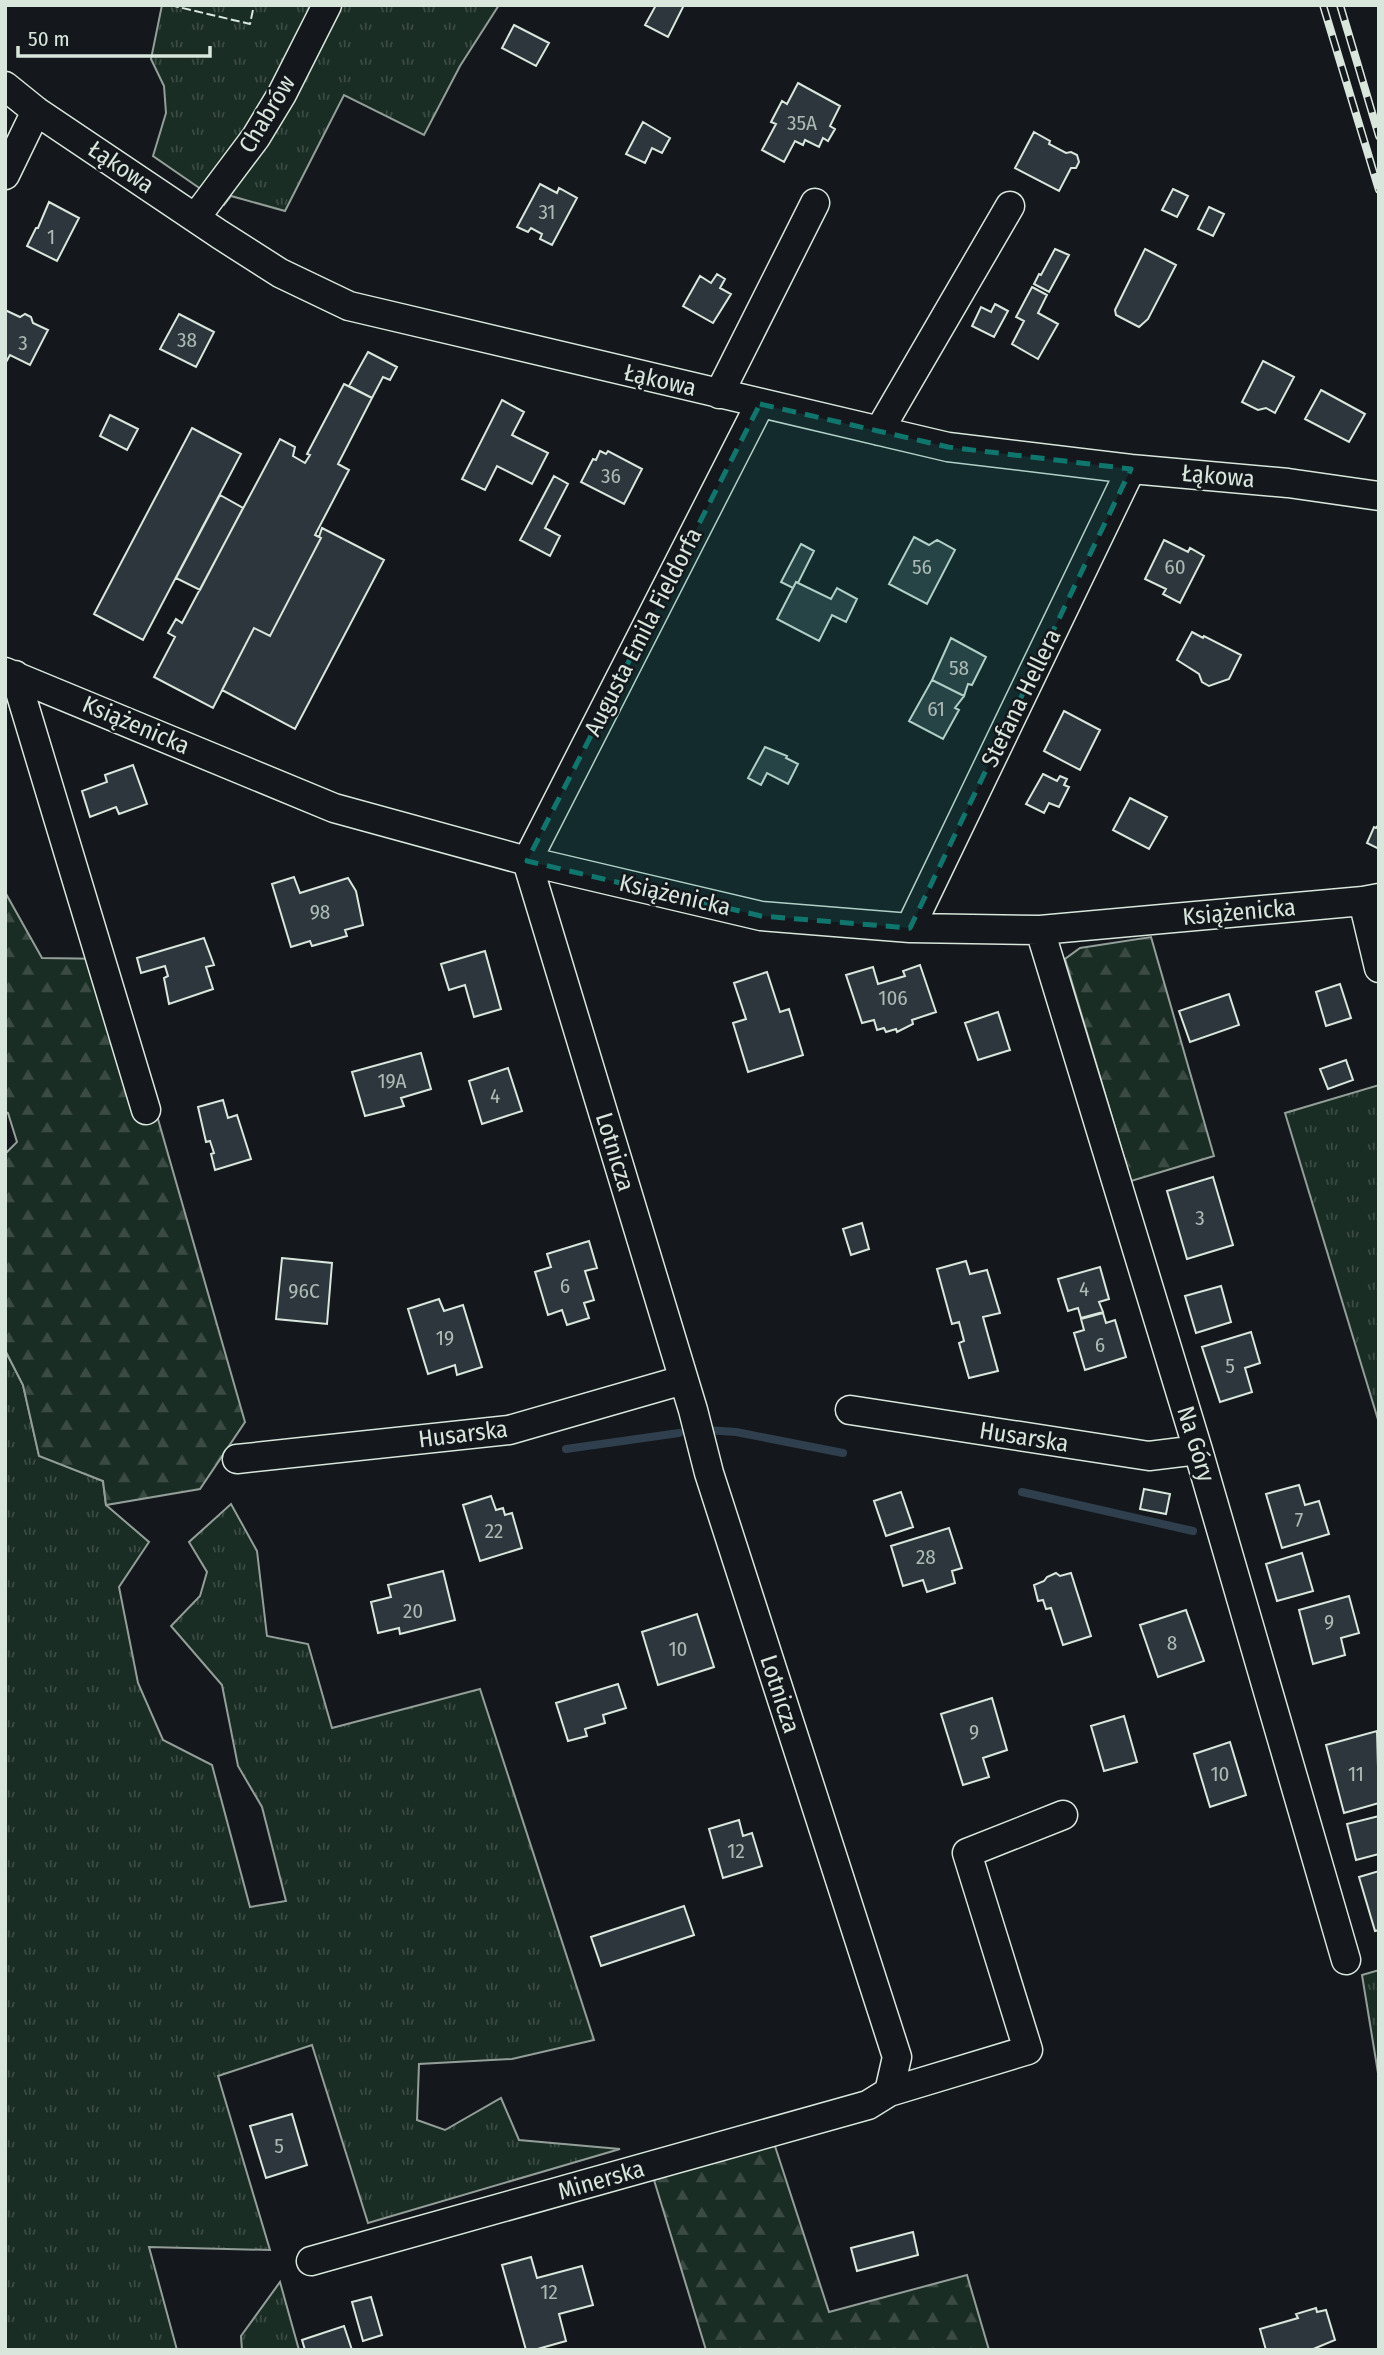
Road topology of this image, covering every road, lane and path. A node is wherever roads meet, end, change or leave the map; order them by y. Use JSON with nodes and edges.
{"nodes":[{"id":1,"x":327,"y":5,"type":"edge"},
{"id":2,"x":5,"y":86,"type":"edge"},
{"id":3,"x":36,"y":110,"type":"junction"},
{"id":4,"x":5,"y":175,"type":"edge"},
{"id":5,"x":815,"y":203,"type":"dead end"},
{"id":6,"x":1010,"y":206,"type":"dead end"},
{"id":7,"x":196,"y":217,"type":"junction"},
{"id":8,"x":719,"y":394,"type":"junction"},
{"id":9,"x":760,"y":404,"type":"junction"},
{"id":10,"x":879,"y":431,"type":"junction"},
{"id":11,"x":1131,"y":469,"type":"junction"},
{"id":12,"x":1379,"y":496,"type":"edge"},
{"id":13,"x":10,"y":674,"type":"edge"},
{"id":14,"x":527,"y":861,"type":"junction"},
{"id":15,"x":1371,"y":899,"type":"edge"},
{"id":16,"x":910,"y":928,"type":"junction"},
{"id":17,"x":1040,"y":930,"type":"junction"},
{"id":18,"x":1379,"y":968,"type":"edge"},
{"id":19,"x":146,"y":1110,"type":"dead end"},
{"id":20,"x":683,"y":1380,"type":"junction"},
{"id":21,"x":850,"y":1410,"type":"dead end"},
{"id":22,"x":1198,"y":1450,"type":"junction"},
{"id":23,"x":237,"y":1459,"type":"dead end"},
{"id":24,"x":1063,"y":1815,"type":"dead end"},
{"id":25,"x":1346,"y":1960,"type":"dead end"},
{"id":26,"x":889,"y":2092,"type":"junction"},
{"id":27,"x":311,"y":2261,"type":"dead end"}],
"edges":[{"from":1,"to":7,"type":"street","name":"Chabrów"},
{"from":2,"to":3,"type":"street","name":"Łąkowa"},
{"from":3,"to":4,"type":"street"},
{"from":3,"to":7,"type":"street","name":"Łąkowa"},
{"from":5,"to":8,"type":"street"},
{"from":6,"to":10,"type":"street"},
{"from":7,"to":8,"type":"street","name":"Łąkowa"},
{"from":8,"to":9,"type":"street","name":"Łąkowa"},
{"from":9,"to":10,"type":"street","name":"Łąkowa"},
{"from":9,"to":14,"type":"street","name":"Augusta Emila Fieldorfa"},
{"from":10,"to":11,"type":"street","name":"Łąkowa"},
{"from":11,"to":12,"type":"street","name":"Łąkowa"},
{"from":11,"to":16,"type":"street","name":"Stefana Hellera"},
{"from":13,"to":14,"type":"street","name":"Książenicka"},
{"from":13,"to":19,"type":"street"},
{"from":14,"to":16,"type":"street","name":"Książenicka"},
{"from":14,"to":20,"type":"street","name":"Lotnicza"},
{"from":15,"to":17,"type":"street","name":"Książenicka"},
{"from":15,"to":18,"type":"street"},
{"from":16,"to":17,"type":"street","name":"Książenicka"},
{"from":17,"to":22,"type":"street","name":"Na Góry"},
{"from":20,"to":23,"type":"street","name":"Husarska"},
{"from":20,"to":26,"type":"street","name":"Lotnicza"},
{"from":21,"to":22,"type":"street","name":"Husarska"},
{"from":22,"to":25,"type":"street","name":"Na Góry"},
{"from":24,"to":26,"type":"street"},
{"from":26,"to":27,"type":"street","name":"Minerska"}]}
